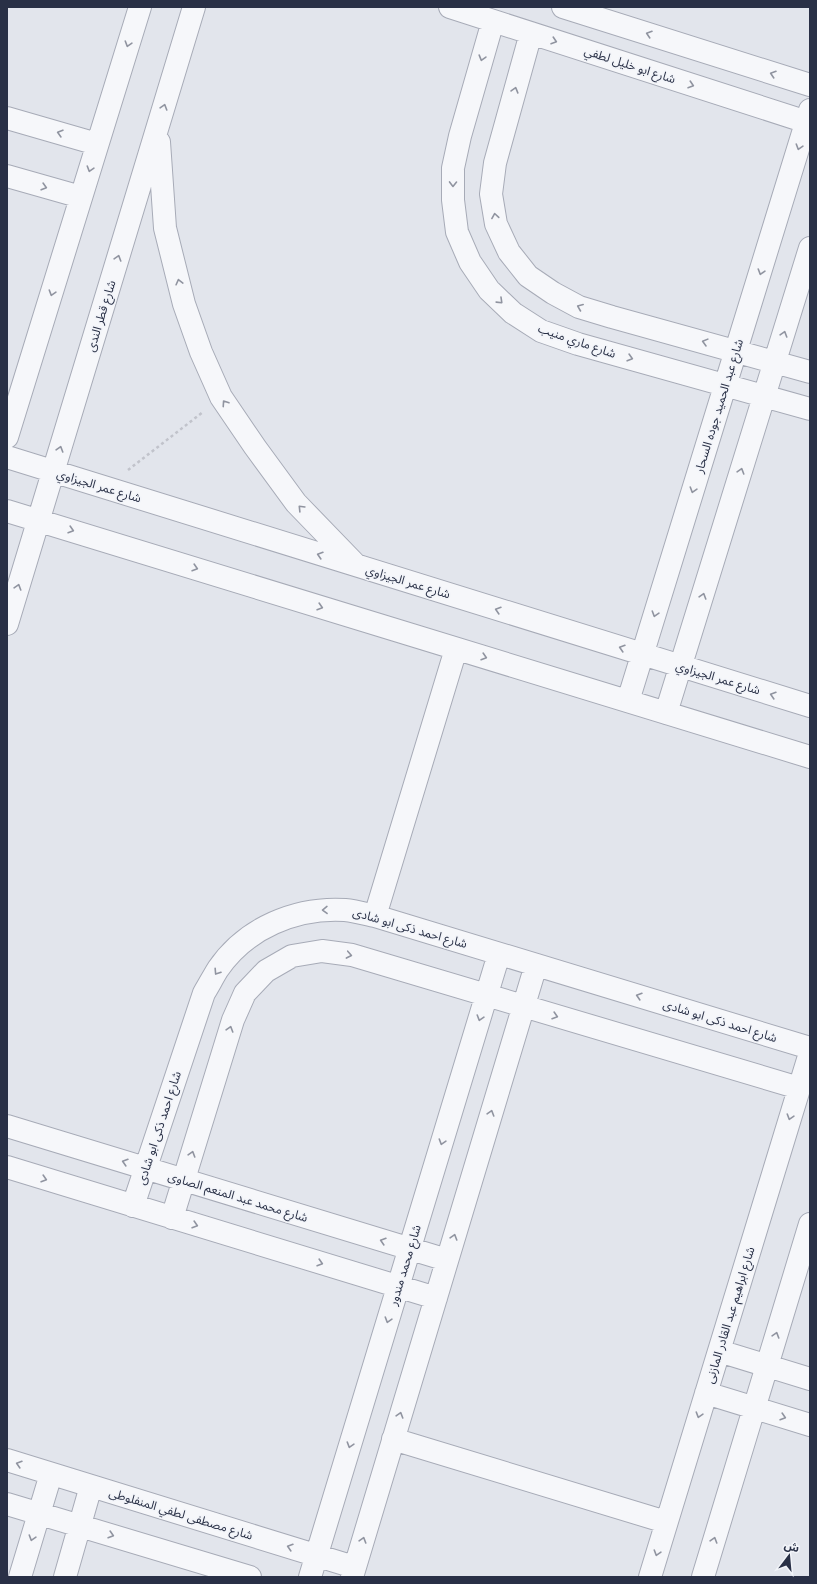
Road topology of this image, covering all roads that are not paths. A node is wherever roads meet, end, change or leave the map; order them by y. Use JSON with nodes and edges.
{"nodes":[{"id":1,"x":140,"y":7,"type":"edge"},
{"id":2,"x":194,"y":7,"type":"edge"},
{"id":3,"x":450,"y":7,"type":"edge"},
{"id":4,"x":563,"y":7,"type":"edge"},
{"id":5,"x":493,"y":21,"type":"junction"},
{"id":6,"x":531,"y":33,"type":"junction"},
{"id":7,"x":810,"y":85,"type":"edge"},
{"id":8,"x":7,"y":118,"type":"edge"},
{"id":9,"x":809,"y":118,"type":"edge"},
{"id":10,"x":158,"y":128,"type":"junction"},
{"id":11,"x":97,"y":144,"type":"junction"},
{"id":12,"x":7,"y":176,"type":"edge"},
{"id":13,"x":81,"y":197,"type":"junction"},
{"id":14,"x":810,"y":248,"type":"edge"},
{"id":15,"x":736,"y":351,"type":"junction"},
{"id":16,"x":775,"y":362,"type":"junction"},
{"id":17,"x":810,"y":372,"type":"edge"},
{"id":18,"x":726,"y":385,"type":"junction"},
{"id":19,"x":765,"y":396,"type":"junction"},
{"id":20,"x":810,"y":409,"type":"edge"},
{"id":21,"x":7,"y":437,"type":"edge"},
{"id":22,"x":7,"y":458,"type":"edge"},
{"id":23,"x":53,"y":472,"type":"junction"},
{"id":24,"x":7,"y":510,"type":"edge"},
{"id":25,"x":39,"y":520,"type":"junction"},
{"id":26,"x":357,"y":566,"type":"junction"},
{"id":27,"x":7,"y":624,"type":"edge"},
{"id":28,"x":456,"y":649,"type":"junction"},
{"id":29,"x":643,"y":655,"type":"junction"},
{"id":30,"x":681,"y":666,"type":"junction"},
{"id":31,"x":628,"y":701,"type":"junction"},
{"id":32,"x":810,"y":706,"type":"edge"},
{"id":33,"x":666,"y":713,"type":"junction"},
{"id":34,"x":810,"y":757,"type":"edge"},
{"id":35,"x":375,"y":916,"type":"junction"},
{"id":36,"x":499,"y":954,"type":"junction"},
{"id":37,"x":536,"y":966,"type":"junction"},
{"id":38,"x":487,"y":996,"type":"junction"},
{"id":39,"x":523,"y":1006,"type":"junction"},
{"id":40,"x":810,"y":1048,"type":"edge"},
{"id":41,"x":810,"y":1053,"type":"edge"},
{"id":42,"x":799,"y":1088,"type":"junction"},
{"id":43,"x":7,"y":1126,"type":"edge"},
{"id":44,"x":7,"y":1168,"type":"edge"},
{"id":45,"x":146,"y":1168,"type":"junction"},
{"id":46,"x":184,"y":1180,"type":"junction"},
{"id":47,"x":133,"y":1206,"type":"junction"},
{"id":48,"x":172,"y":1218,"type":"junction"},
{"id":49,"x":810,"y":1224,"type":"edge"},
{"id":50,"x":410,"y":1249,"type":"junction"},
{"id":51,"x":447,"y":1260,"type":"junction"},
{"id":52,"x":398,"y":1287,"type":"junction"},
{"id":53,"x":436,"y":1298,"type":"junction"},
{"id":54,"x":719,"y":1351,"type":"junction"},
{"id":55,"x":767,"y":1366,"type":"junction"},
{"id":56,"x":810,"y":1379,"type":"edge"},
{"id":57,"x":706,"y":1393,"type":"junction"},
{"id":58,"x":754,"y":1408,"type":"junction"},
{"id":59,"x":810,"y":1425,"type":"edge"},
{"id":60,"x":393,"y":1439,"type":"junction"},
{"id":61,"x":7,"y":1460,"type":"edge"},
{"id":62,"x":51,"y":1474,"type":"junction"},
{"id":63,"x":91,"y":1486,"type":"junction"},
{"id":64,"x":7,"y":1504,"type":"edge"},
{"id":65,"x":39,"y":1514,"type":"junction"},
{"id":66,"x":666,"y":1522,"type":"junction"},
{"id":67,"x":79,"y":1526,"type":"junction"},
{"id":68,"x":316,"y":1555,"type":"junction"},
{"id":69,"x":353,"y":1572,"type":"edge"},
{"id":70,"x":20,"y":1577,"type":"edge"},
{"id":71,"x":65,"y":1577,"type":"edge"},
{"id":72,"x":250,"y":1577,"type":"edge"},
{"id":73,"x":310,"y":1577,"type":"edge"},
{"id":74,"x":650,"y":1577,"type":"edge"},
{"id":75,"x":703,"y":1577,"type":"edge"}],
"edges":[{"from":1,"to":11,"type":"street","one_way":true},
{"from":10,"to":2,"type":"street","name":"شارع قطر الندى","one_way":true},
{"from":3,"to":5,"type":"street","name":"شارع ابو خليل لطفي"},
{"from":7,"to":4,"type":"street","one_way":true},
{"from":5,"to":6,"type":"street","name":"شارع ابو خليل لطفي"},
{"from":5,"to":18,"type":"street","name":"شارع ماري منيب","one_way":true},
{"from":6,"to":9,"type":"street","name":"شارع ابو خليل لطفي","one_way":true},
{"from":15,"to":6,"type":"street","one_way":true},
{"from":11,"to":8,"type":"street","one_way":true},
{"from":9,"to":15,"type":"street","name":"شارع عبد الحميد جوده السحار","one_way":true},
{"from":23,"to":10,"type":"street","name":"شارع قطر الندى","one_way":true},
{"from":26,"to":10,"type":"street","one_way":true},
{"from":11,"to":13,"type":"street","one_way":true},
{"from":12,"to":13,"type":"street","one_way":true},
{"from":13,"to":21,"type":"street","one_way":true},
{"from":16,"to":14,"type":"street","one_way":true},
{"from":15,"to":16,"type":"street"},
{"from":15,"to":18,"type":"street","name":"شارع عبد الحميد جوده السحار"},
{"from":16,"to":17,"type":"street"},
{"from":16,"to":19,"type":"street"},
{"from":18,"to":19,"type":"street","name":"شارع ماري منيب"},
{"from":18,"to":29,"type":"street","name":"شارع عبد الحميد جوده السحار","one_way":true},
{"from":19,"to":20,"type":"street","name":"شارع ماري منيب"},
{"from":30,"to":19,"type":"street","one_way":true},
{"from":22,"to":23,"type":"street","name":"شارع عمر الجيزاوي"},
{"from":23,"to":25,"type":"street","name":"شارع قطر الندى"},
{"from":26,"to":23,"type":"street","name":"شارع عمر الجيزاوي","one_way":true},
{"from":24,"to":25,"type":"street"},
{"from":27,"to":25,"type":"street","name":"شارع قطر الندى","one_way":true},
{"from":25,"to":28,"type":"street","one_way":true},
{"from":29,"to":26,"type":"street","name":"شارع عمر الجيزاوي","one_way":true},
{"from":28,"to":31,"type":"street","one_way":true},
{"from":28,"to":35,"type":"street"},
{"from":29,"to":30,"type":"street","name":"شارع عمر الجيزاوي"},
{"from":29,"to":31,"type":"street","name":"شارع عبد الحميد جوده السحار"},
{"from":32,"to":30,"type":"street","name":"شارع عمر الجيزاوي","one_way":true},
{"from":30,"to":33,"type":"street"},
{"from":31,"to":33,"type":"street"},
{"from":33,"to":34,"type":"street"},
{"from":35,"to":36,"type":"street","name":"شارع احمد ذكى ابو شادى"},
{"from":35,"to":45,"type":"street","name":"شارع احمد ذكى ابو شادى","one_way":true},
{"from":36,"to":37,"type":"street","name":"شارع احمد ذكى ابو شادى"},
{"from":36,"to":38,"type":"street","name":"شارع محمد مندور"},
{"from":37,"to":39,"type":"street"},
{"from":40,"to":37,"type":"street","name":"شارع احمد ذكى ابو شادى","one_way":true},
{"from":38,"to":39,"type":"street"},
{"from":46,"to":38,"type":"street","one_way":true},
{"from":38,"to":50,"type":"street","name":"شارع محمد مندور","one_way":true},
{"from":39,"to":42,"type":"street","one_way":true},
{"from":51,"to":39,"type":"street","one_way":true},
{"from":41,"to":42,"type":"street","name":"شارع ابراهيم عبد القادر المازنى"},
{"from":42,"to":54,"type":"street","name":"شارع ابراهيم عبد القادر المازنى","one_way":true},
{"from":45,"to":43,"type":"street","name":"شارع محمد عبد المنعم الصاوى","one_way":true},
{"from":44,"to":47,"type":"street","one_way":true},
{"from":45,"to":46,"type":"street","name":"شارع محمد عبد المنعم الصاوى"},
{"from":45,"to":47,"type":"street","name":"شارع احمد ذكى ابو شادى"},
{"from":46,"to":48,"type":"street"},
{"from":50,"to":46,"type":"street","name":"شارع محمد عبد المنعم الصاوى","one_way":true},
{"from":47,"to":48,"type":"street"},
{"from":48,"to":52,"type":"street","one_way":true},
{"from":55,"to":49,"type":"street","one_way":true},
{"from":50,"to":51,"type":"street","name":"شارع محمد عبد المنعم الصاوى"},
{"from":50,"to":52,"type":"street","name":"شارع محمد مندور"},
{"from":51,"to":53,"type":"street"},
{"from":52,"to":53,"type":"street"},
{"from":52,"to":68,"type":"street","name":"شارع محمد مندور","one_way":true},
{"from":60,"to":53,"type":"street","one_way":true},
{"from":54,"to":55,"type":"street"},
{"from":54,"to":57,"type":"street","name":"شارع ابراهيم عبد القادر المازنى"},
{"from":55,"to":56,"type":"street"},
{"from":55,"to":58,"type":"street"},
{"from":57,"to":58,"type":"street"},
{"from":57,"to":66,"type":"street","name":"شارع ابراهيم عبد القادر المازنى","one_way":true},
{"from":58,"to":59,"type":"street","one_way":true},
{"from":75,"to":58,"type":"street","one_way":true},
{"from":60,"to":66,"type":"street"},
{"from":69,"to":60,"type":"street","one_way":true},
{"from":62,"to":61,"type":"street","name":"شارع مصطفى لطفي المنفلوطى","one_way":true},
{"from":62,"to":63,"type":"street","name":"شارع مصطفى لطفي المنفلوطى"},
{"from":62,"to":65,"type":"street"},
{"from":63,"to":67,"type":"street"},
{"from":68,"to":63,"type":"street","name":"شارع مصطفى لطفي المنفلوطى","one_way":true},
{"from":64,"to":65,"type":"street"},
{"from":65,"to":67,"type":"street"},
{"from":65,"to":70,"type":"street","one_way":true},
{"from":66,"to":74,"type":"street","name":"شارع ابراهيم عبد القادر المازنى","one_way":true},
{"from":67,"to":71,"type":"street"},
{"from":67,"to":72,"type":"street","one_way":true},
{"from":68,"to":69,"type":"street","name":"شارع مصطفى لطفي المنفلوطى"},
{"from":68,"to":73,"type":"street","name":"شارع محمد مندور"}]}
